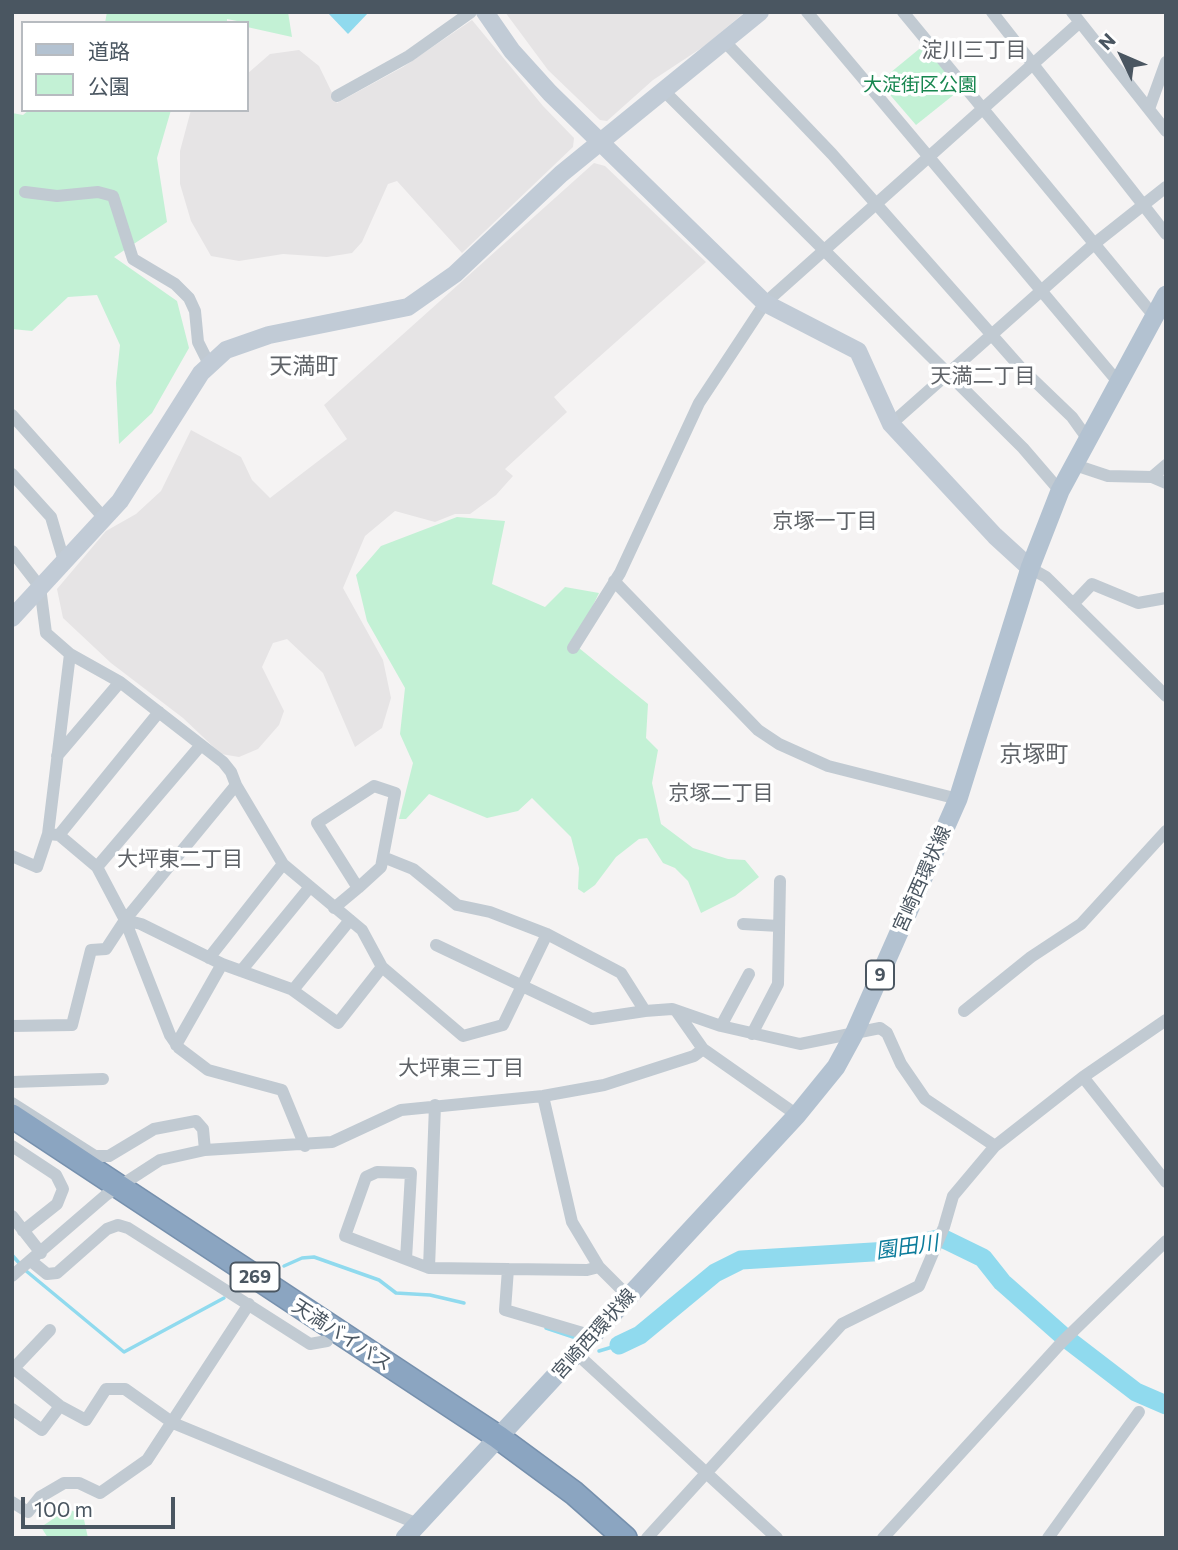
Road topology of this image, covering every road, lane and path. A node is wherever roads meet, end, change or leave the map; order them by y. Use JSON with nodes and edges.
{"nodes":[{"id":1,"x":471,"y":12,"type":"edge"},
{"id":2,"x":485,"y":12,"type":"edge"},
{"id":3,"x":760,"y":12,"type":"edge"},
{"id":4,"x":807,"y":12,"type":"edge"},
{"id":5,"x":903,"y":12,"type":"edge"},
{"id":6,"x":992,"y":12,"type":"edge"},
{"id":7,"x":1076,"y":17,"type":"edge"},
{"id":8,"x":725,"y":42,"type":"junction"},
{"id":9,"x":1166,"y":62,"type":"edge"},
{"id":10,"x":1032,"y":66,"type":"junction"},
{"id":11,"x":663,"y":90,"type":"junction"},
{"id":12,"x":337,"y":96,"type":"dead end"},
{"id":13,"x":984,"y":108,"type":"junction"},
{"id":14,"x":1149,"y":109,"type":"junction"},
{"id":15,"x":1166,"y":131,"type":"edge"},
{"id":16,"x":600,"y":143,"type":"junction"},
{"id":17,"x":929,"y":155,"type":"junction"},
{"id":18,"x":1166,"y":187,"type":"edge"},
{"id":19,"x":26,"y":192,"type":"dead end"},
{"id":20,"x":875,"y":204,"type":"junction"},
{"id":21,"x":1143,"y":206,"type":"junction"},
{"id":22,"x":1166,"y":234,"type":"edge"},
{"id":23,"x":1094,"y":244,"type":"junction"},
{"id":24,"x":822,"y":251,"type":"junction"},
{"id":25,"x":1041,"y":291,"type":"junction"},
{"id":26,"x":1166,"y":295,"type":"edge"},
{"id":27,"x":765,"y":303,"type":"junction"},
{"id":28,"x":1154,"y":316,"type":"junction"},
{"id":29,"x":992,"y":336,"type":"junction"},
{"id":30,"x":209,"y":364,"type":"junction"},
{"id":31,"x":946,"y":373,"type":"junction"},
{"id":32,"x":1118,"y":382,"type":"junction"},
{"id":33,"x":12,"y":415,"type":"edge"},
{"id":34,"x":891,"y":424,"type":"junction"},
{"id":35,"x":1087,"y":438,"type":"junction"},
{"id":36,"x":1072,"y":464,"type":"junction"},
{"id":37,"x":1166,"y":465,"type":"edge"},
{"id":38,"x":12,"y":474,"type":"edge"},
{"id":39,"x":1152,"y":477,"type":"junction"},
{"id":40,"x":1166,"y":483,"type":"edge"},
{"id":41,"x":1060,"y":491,"type":"junction"},
{"id":42,"x":104,"y":519,"type":"junction"},
{"id":43,"x":12,"y":551,"type":"edge"},
{"id":44,"x":64,"y":561,"type":"junction"},
{"id":45,"x":1030,"y":568,"type":"junction"},
{"id":46,"x":614,"y":581,"type":"junction"},
{"id":47,"x":40,"y":587,"type":"junction"},
{"id":48,"x":1166,"y":598,"type":"edge"},
{"id":49,"x":1073,"y":604,"type":"junction"},
{"id":50,"x":12,"y":618,"type":"edge"},
{"id":51,"x":573,"y":648,"type":"dead end"},
{"id":52,"x":70,"y":653,"type":"junction"},
{"id":53,"x":120,"y":682,"type":"junction"},
{"id":54,"x":1166,"y":696,"type":"edge"},
{"id":55,"x":159,"y":712,"type":"junction"},
{"id":56,"x":201,"y":745,"type":"junction"},
{"id":57,"x":57,"y":757,"type":"junction"},
{"id":58,"x":236,"y":785,"type":"junction"},
{"id":59,"x":958,"y":799,"type":"junction"},
{"id":60,"x":1166,"y":831,"type":"edge"},
{"id":61,"x":53,"y":834,"type":"junction"},
{"id":62,"x":12,"y":856,"type":"edge"},
{"id":63,"x":383,"y":857,"type":"junction"},
{"id":64,"x":283,"y":864,"type":"junction"},
{"id":65,"x":97,"y":867,"type":"junction"},
{"id":66,"x":780,"y":881,"type":"dead end"},
{"id":67,"x":309,"y":888,"type":"junction"},
{"id":68,"x":358,"y":888,"type":"junction"},
{"id":69,"x":334,"y":908,"type":"junction"},
{"id":70,"x":125,"y":920,"type":"junction"},
{"id":71,"x":350,"y":920,"type":"junction"},
{"id":72,"x":743,"y":924,"type":"dead end"},
{"id":73,"x":779,"y":926,"type":"junction"},
{"id":74,"x":547,"y":934,"type":"junction"},
{"id":75,"x":436,"y":945,"type":"dead end"},
{"id":76,"x":209,"y":958,"type":"junction"},
{"id":77,"x":222,"y":964,"type":"junction"},
{"id":78,"x":382,"y":967,"type":"junction"},
{"id":79,"x":242,"y":971,"type":"junction"},
{"id":80,"x":749,"y":974,"type":"dead end"},
{"id":81,"x":521,"y":985,"type":"junction"},
{"id":82,"x":293,"y":990,"type":"junction"},
{"id":83,"x":645,"y":1011,"type":"junction"},
{"id":84,"x":964,"y":1011,"type":"dead end"},
{"id":85,"x":677,"y":1013,"type":"junction"},
{"id":86,"x":1166,"y":1020,"type":"edge"},
{"id":87,"x":12,"y":1026,"type":"edge"},
{"id":88,"x":721,"y":1026,"type":"junction"},
{"id":89,"x":752,"y":1034,"type":"junction"},
{"id":90,"x":854,"y":1034,"type":"junction"},
{"id":91,"x":176,"y":1045,"type":"junction"},
{"id":92,"x":703,"y":1049,"type":"junction"},
{"id":93,"x":1083,"y":1077,"type":"junction"},
{"id":94,"x":103,"y":1079,"type":"dead end"},
{"id":95,"x":12,"y":1082,"type":"edge"},
{"id":96,"x":543,"y":1096,"type":"junction"},
{"id":97,"x":12,"y":1103,"type":"edge"},
{"id":98,"x":435,"y":1105,"type":"junction"},
{"id":99,"x":797,"y":1115,"type":"junction"},
{"id":100,"x":12,"y":1116,"type":"edge"},
{"id":101,"x":12,"y":1133,"type":"edge"},
{"id":102,"x":12,"y":1146,"type":"edge"},
{"id":103,"x":305,"y":1146,"type":"junction"},
{"id":104,"x":995,"y":1146,"type":"junction"},
{"id":105,"x":205,"y":1150,"type":"junction"},
{"id":106,"x":1166,"y":1182,"type":"edge"},
{"id":107,"x":112,"y":1191,"type":"junction"},
{"id":108,"x":12,"y":1216,"type":"edge"},
{"id":109,"x":23,"y":1231,"type":"junction"},
{"id":110,"x":1166,"y":1241,"type":"edge"},
{"id":111,"x":406,"y":1259,"type":"junction"},
{"id":112,"x":26,"y":1265,"type":"edge"},
{"id":113,"x":599,"y":1267,"type":"junction"},
{"id":114,"x":429,"y":1268,"type":"junction"},
{"id":115,"x":508,"y":1269,"type":"junction"},
{"id":116,"x":628,"y":1296,"type":"junction"},
{"id":117,"x":249,"y":1304,"type":"junction"},
{"id":118,"x":50,"y":1330,"type":"dead end"},
{"id":119,"x":593,"y":1336,"type":"junction"},
{"id":120,"x":327,"y":1341,"type":"junction"},
{"id":121,"x":577,"y":1354,"type":"junction"},
{"id":122,"x":13,"y":1367,"type":"edge"},
{"id":123,"x":60,"y":1406,"type":"junction"},
{"id":124,"x":12,"y":1409,"type":"edge"},
{"id":125,"x":1139,"y":1412,"type":"dead end"},
{"id":126,"x":173,"y":1423,"type":"junction"},
{"id":127,"x":493,"y":1443,"type":"junction"},
{"id":128,"x":706,"y":1472,"type":"junction"},
{"id":129,"x":12,"y":1502,"type":"edge"},
{"id":130,"x":412,"y":1531,"type":"edge"},
{"id":131,"x":605,"y":1538,"type":"edge"},
{"id":132,"x":625,"y":1538,"type":"edge"},
{"id":133,"x":648,"y":1538,"type":"edge"},
{"id":134,"x":777,"y":1538,"type":"edge"},
{"id":135,"x":883,"y":1538,"type":"edge"},
{"id":136,"x":1048,"y":1538,"type":"edge"}],
"edges":[{"from":1,"to":12,"type":"street"},
{"from":2,"to":16,"type":"street"},
{"from":3,"to":8,"type":"street"},
{"from":4,"to":17,"type":"street"},
{"from":5,"to":13,"type":"street"},
{"from":6,"to":10,"type":"street"},
{"from":7,"to":10,"type":"street"},
{"from":7,"to":14,"type":"street"},
{"from":8,"to":11,"type":"street"},
{"from":8,"to":20,"type":"street"},
{"from":9,"to":14,"type":"street"},
{"from":10,"to":13,"type":"street"},
{"from":10,"to":21,"type":"street"},
{"from":11,"to":16,"type":"street"},
{"from":11,"to":24,"type":"street"},
{"from":13,"to":17,"type":"street"},
{"from":13,"to":23,"type":"street"},
{"from":14,"to":15,"type":"street"},
{"from":16,"to":27,"type":"street"},
{"from":16,"to":30,"type":"street"},
{"from":17,"to":20,"type":"street"},
{"from":17,"to":25,"type":"street"},
{"from":18,"to":21,"type":"street"},
{"from":19,"to":30,"type":"street"},
{"from":20,"to":24,"type":"street"},
{"from":20,"to":29,"type":"street"},
{"from":21,"to":22,"type":"street"},
{"from":21,"to":23,"type":"street"},
{"from":23,"to":25,"type":"street"},
{"from":23,"to":28,"type":"street"},
{"from":24,"to":27,"type":"street"},
{"from":24,"to":31,"type":"street"},
{"from":25,"to":29,"type":"street"},
{"from":25,"to":32,"type":"street"},
{"from":26,"to":28,"type":"main road","name":"宮崎西環状線","number":"9"},
{"from":27,"to":34,"type":"street"},
{"from":27,"to":46,"type":"street"},
{"from":28,"to":32,"type":"main road","name":"宮崎西環状線","number":"9"},
{"from":29,"to":31,"type":"street"},
{"from":29,"to":35,"type":"street"},
{"from":30,"to":42,"type":"street"},
{"from":31,"to":34,"type":"street"},
{"from":31,"to":41,"type":"street"},
{"from":32,"to":35,"type":"main road","name":"宮崎西環状線","number":"9"},
{"from":33,"to":42,"type":"street"},
{"from":34,"to":45,"type":"street"},
{"from":35,"to":36,"type":"main road","name":"宮崎西環状線","number":"9"},
{"from":36,"to":39,"type":"street"},
{"from":36,"to":41,"type":"main road","name":"宮崎西環状線","number":"9"},
{"from":37,"to":39,"type":"street"},
{"from":38,"to":44,"type":"street"},
{"from":39,"to":40,"type":"street"},
{"from":41,"to":45,"type":"main road","name":"宮崎西環状線","number":"9"},
{"from":42,"to":44,"type":"street"},
{"from":43,"to":47,"type":"street"},
{"from":44,"to":47,"type":"street"},
{"from":45,"to":49,"type":"street"},
{"from":45,"to":59,"type":"main road","name":"宮崎西環状線","number":"9"},
{"from":46,"to":51,"type":"street"},
{"from":46,"to":59,"type":"street"},
{"from":47,"to":50,"type":"street"},
{"from":47,"to":52,"type":"street"},
{"from":48,"to":49,"type":"street"},
{"from":49,"to":54,"type":"street"},
{"from":52,"to":53,"type":"street"},
{"from":52,"to":57,"type":"street"},
{"from":53,"to":55,"type":"street"},
{"from":53,"to":57,"type":"street"},
{"from":55,"to":56,"type":"street"},
{"from":55,"to":61,"type":"street"},
{"from":56,"to":58,"type":"street"},
{"from":56,"to":65,"type":"street"},
{"from":57,"to":61,"type":"street"},
{"from":58,"to":64,"type":"street"},
{"from":58,"to":70,"type":"street"},
{"from":59,"to":90,"type":"main road","name":"宮崎西環状線","number":"9"},
{"from":60,"to":84,"type":"street"},
{"from":61,"to":62,"type":"street"},
{"from":61,"to":65,"type":"street"},
{"from":63,"to":68,"type":"street"},
{"from":63,"to":68,"type":"street"},
{"from":63,"to":74,"type":"street"},
{"from":64,"to":67,"type":"street"},
{"from":64,"to":76,"type":"street"},
{"from":65,"to":70,"type":"street"},
{"from":66,"to":73,"type":"street"},
{"from":67,"to":69,"type":"street"},
{"from":67,"to":79,"type":"street"},
{"from":68,"to":69,"type":"street"},
{"from":69,"to":71,"type":"street"},
{"from":70,"to":76,"type":"street"},
{"from":70,"to":87,"type":"street"},
{"from":70,"to":91,"type":"street"},
{"from":71,"to":78,"type":"street"},
{"from":71,"to":82,"type":"street"},
{"from":72,"to":73,"type":"street"},
{"from":73,"to":89,"type":"street"},
{"from":74,"to":81,"type":"street"},
{"from":74,"to":83,"type":"street"},
{"from":75,"to":81,"type":"street"},
{"from":76,"to":77,"type":"street"},
{"from":77,"to":79,"type":"street"},
{"from":77,"to":91,"type":"street"},
{"from":78,"to":81,"type":"street"},
{"from":78,"to":82,"type":"street"},
{"from":79,"to":82,"type":"street"},
{"from":80,"to":88,"type":"street"},
{"from":81,"to":83,"type":"street"},
{"from":83,"to":85,"type":"street"},
{"from":85,"to":88,"type":"street"},
{"from":85,"to":92,"type":"street"},
{"from":86,"to":93,"type":"street"},
{"from":88,"to":89,"type":"street"},
{"from":89,"to":90,"type":"street"},
{"from":90,"to":99,"type":"main road","name":"宮崎西環状線","number":"9"},
{"from":90,"to":104,"type":"street"},
{"from":91,"to":103,"type":"street"},
{"from":92,"to":96,"type":"street"},
{"from":92,"to":99,"type":"street"},
{"from":93,"to":104,"type":"street"},
{"from":93,"to":106,"type":"street"},
{"from":94,"to":95,"type":"street"},
{"from":96,"to":98,"type":"street"},
{"from":96,"to":113,"type":"street"},
{"from":97,"to":105,"type":"street"},
{"from":98,"to":103,"type":"street"},
{"from":98,"to":114,"type":"street"},
{"from":99,"to":116,"type":"main road","name":"宮崎西環状線","number":"9"},
{"from":100,"to":107,"type":"highway","name":"天満バイパス","number":"269"},
{"from":101,"to":107,"type":"highway","name":"天満バイパス","number":"269"},
{"from":102,"to":109,"type":"street"},
{"from":103,"to":105,"type":"street"},
{"from":104,"to":128,"type":"street"},
{"from":105,"to":107,"type":"street"},
{"from":107,"to":112,"type":"street"},
{"from":107,"to":120,"type":"highway","name":"天満バイパス","number":"269"},
{"from":107,"to":127,"type":"highway","name":"天満バイパス","number":"269"},
{"from":108,"to":109,"type":"street"},
{"from":109,"to":112,"type":"street"},
{"from":110,"to":135,"type":"street"},
{"from":111,"to":111,"type":"street"},
{"from":111,"to":114,"type":"street"},
{"from":112,"to":117,"type":"street"},
{"from":113,"to":115,"type":"street"},
{"from":113,"to":116,"type":"street"},
{"from":114,"to":115,"type":"street"},
{"from":115,"to":119,"type":"street"},
{"from":116,"to":119,"type":"main road","name":"宮崎西環状線","number":"9"},
{"from":117,"to":120,"type":"street"},
{"from":117,"to":126,"type":"street"},
{"from":118,"to":122,"type":"street"},
{"from":119,"to":121,"type":"main road","name":"宮崎西環状線","number":"9"},
{"from":120,"to":127,"type":"highway","name":"天満バイパス","number":"269"},
{"from":121,"to":127,"type":"main road","name":"宮崎西環状線","number":"9"},
{"from":121,"to":128,"type":"street"},
{"from":122,"to":123,"type":"street"},
{"from":123,"to":124,"type":"street"},
{"from":123,"to":126,"type":"street"},
{"from":125,"to":136,"type":"street"},
{"from":126,"to":129,"type":"street"},
{"from":126,"to":130,"type":"street"},
{"from":127,"to":130,"type":"main road","name":"宮崎西環状線","number":"9"},
{"from":127,"to":131,"type":"highway","number":"269"},
{"from":127,"to":132,"type":"highway","number":"269"},
{"from":128,"to":133,"type":"street"},
{"from":128,"to":134,"type":"street"}]}
